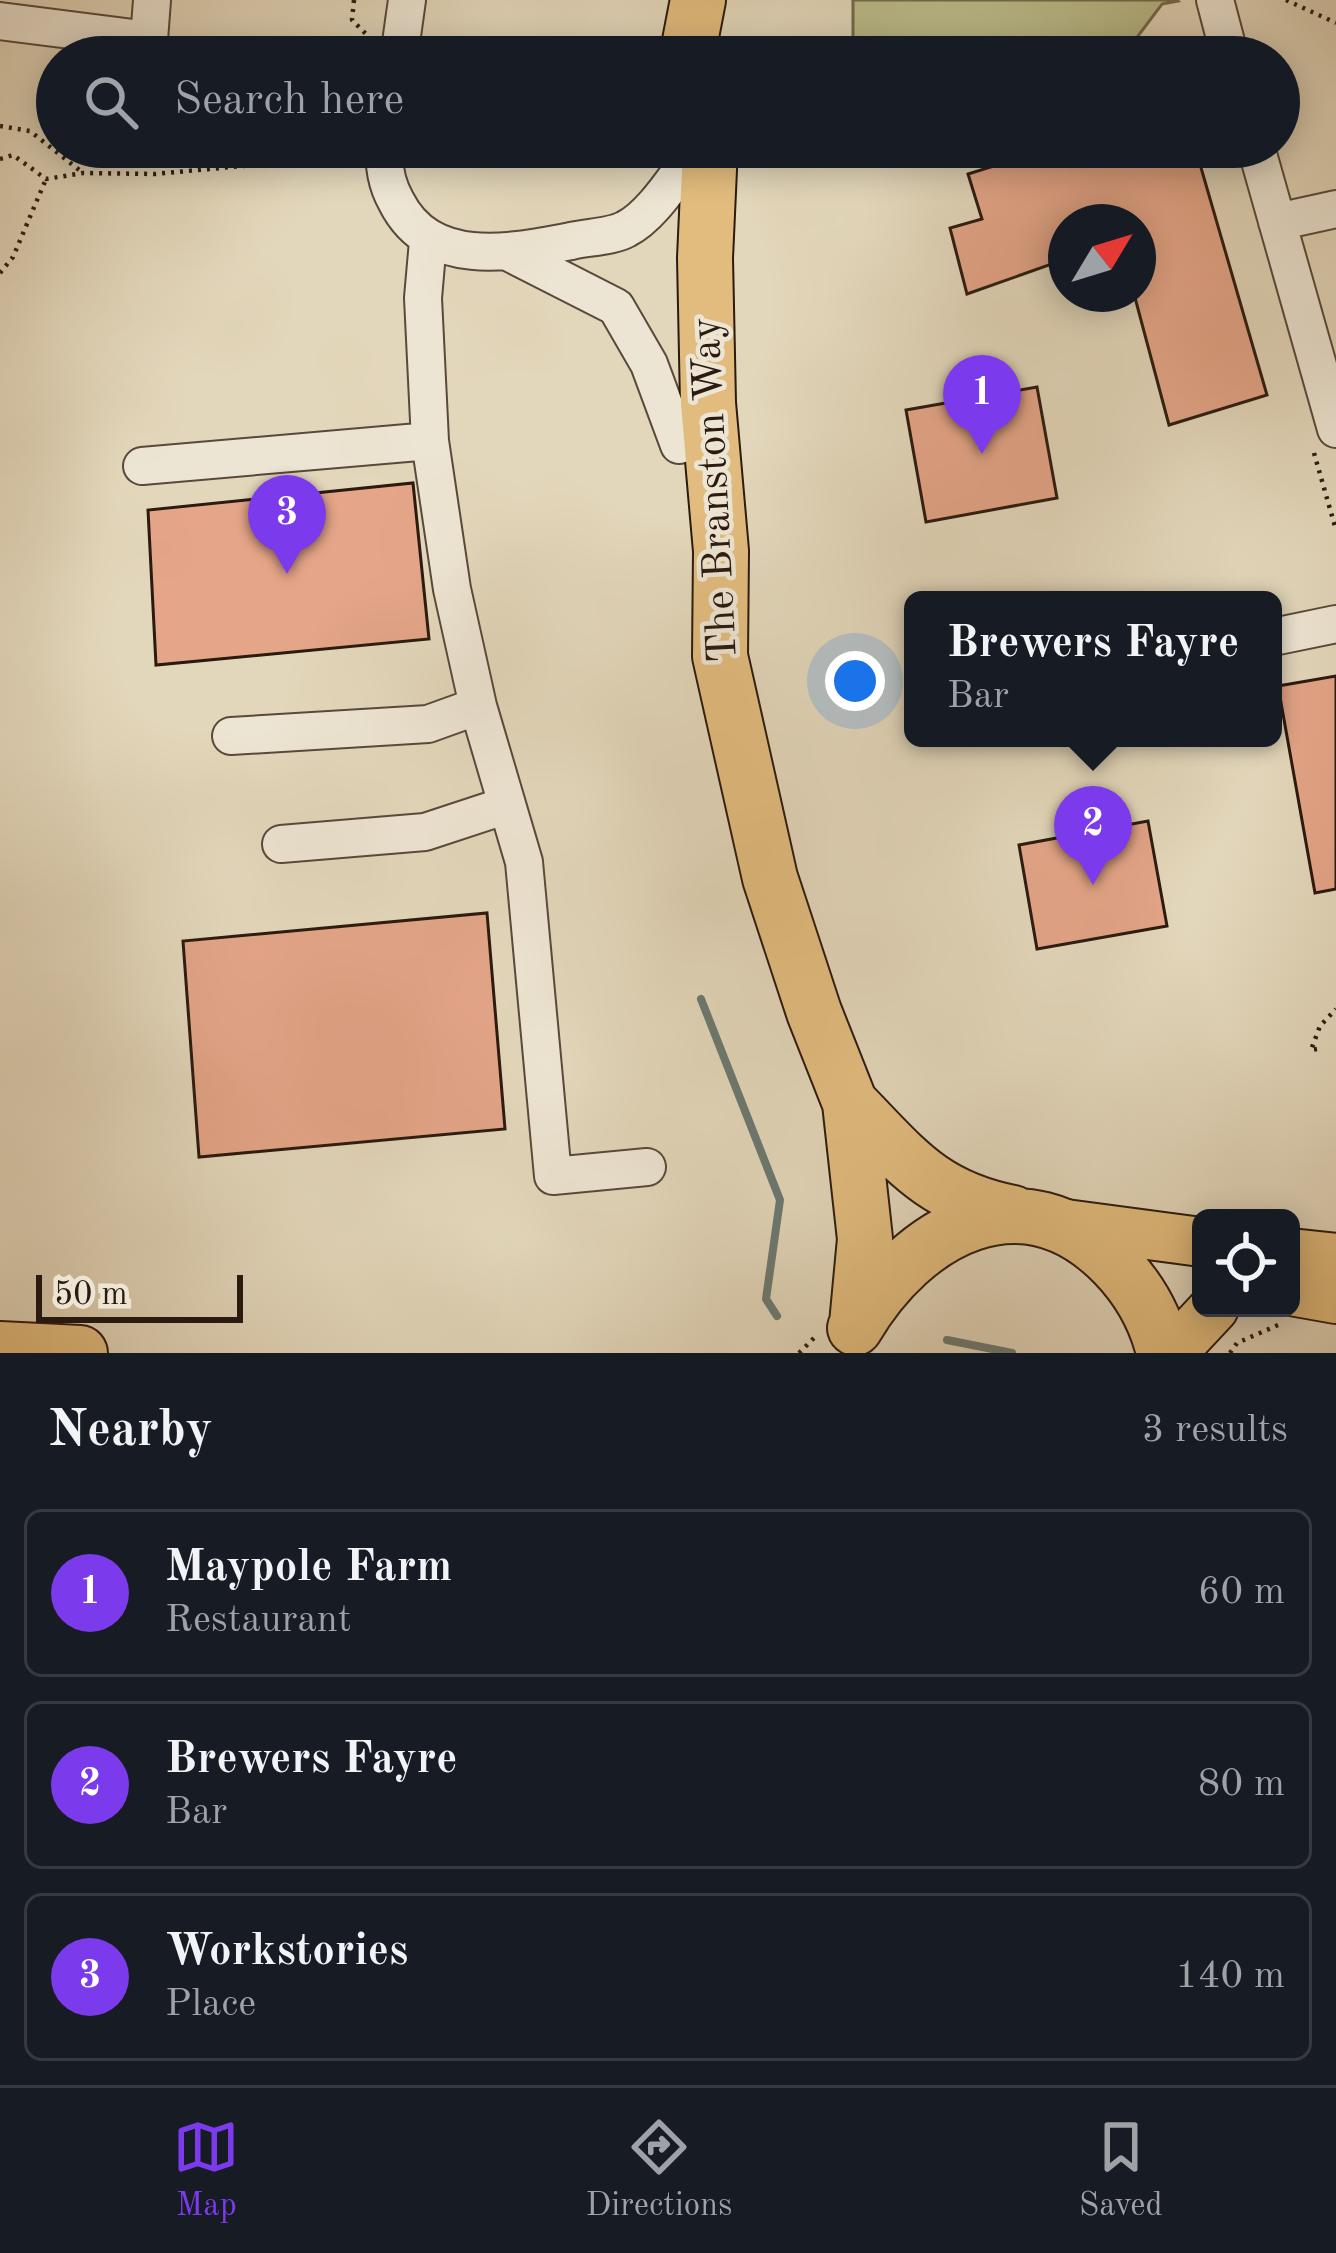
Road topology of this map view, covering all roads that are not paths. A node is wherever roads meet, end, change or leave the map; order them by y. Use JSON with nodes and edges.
{"nodes":[{"id":1,"x":152,"y":0,"type":"edge"},
{"id":2,"x":698,"y":0,"type":"edge"},
{"id":3,"x":712,"y":0,"type":"edge"},
{"id":4,"x":1215,"y":0,"type":"edge"},
{"id":5,"x":400,"y":1,"type":"edge"},
{"id":6,"x":0,"y":21,"type":"edge"},
{"id":7,"x":118,"y":36,"type":"edge"},
{"id":8,"x":149,"y":36,"type":"edge"},
{"id":9,"x":389,"y":36,"type":"edge"},
{"id":10,"x":691,"y":36,"type":"edge"},
{"id":11,"x":712,"y":36,"type":"edge"},
{"id":12,"x":1224,"y":36,"type":"edge"},
{"id":13,"x":387,"y":168,"type":"edge"},
{"id":14,"x":681,"y":168,"type":"edge"},
{"id":15,"x":687,"y":168,"type":"edge"},
{"id":16,"x":691,"y":168,"type":"edge"},
{"id":17,"x":1262,"y":168,"type":"edge"},
{"id":18,"x":1336,"y":209,"type":"edge"},
{"id":19,"x":1277,"y":222,"type":"junction"},
{"id":20,"x":428,"y":242,"type":"junction"},
{"id":21,"x":510,"y":253,"type":"junction"},
{"id":22,"x":1336,"y":429,"type":"edge"},
{"id":23,"x":430,"y":441,"type":"junction"},
{"id":24,"x":679,"y":446,"type":"junction"},
{"id":25,"x":142,"y":466,"type":"dead end"},
{"id":26,"x":1336,"y":624,"type":"edge"},
{"id":27,"x":1282,"y":635,"type":"edge"},
{"id":28,"x":720,"y":656,"type":"junction"},
{"id":29,"x":478,"y":706,"type":"junction"},
{"id":30,"x":232,"y":736,"type":"dead end"},
{"id":31,"x":507,"y":806,"type":"junction"},
{"id":32,"x":281,"y":844,"type":"dead end"},
{"id":33,"x":850,"y":1103,"type":"junction"},
{"id":34,"x":647,"y":1168,"type":"dead end"},
{"id":35,"x":1041,"y":1219,"type":"junction"},
{"id":36,"x":1192,"y":1242,"type":"edge"},
{"id":37,"x":1300,"y":1253,"type":"edge"},
{"id":38,"x":1336,"y":1258,"type":"edge"},
{"id":39,"x":1300,"y":1293,"type":"edge"},
{"id":40,"x":1336,"y":1299,"type":"edge"},
{"id":41,"x":1226,"y":1326,"type":"edge"},
{"id":42,"x":848,"y":1342,"type":"edge"},
{"id":43,"x":0,"y":1349,"type":"edge"},
{"id":44,"x":80,"y":1353,"type":"edge"},
{"id":45,"x":1168,"y":1353,"type":"edge"}],
"edges":[{"from":1,"to":8,"type":"street"},
{"from":2,"to":10,"type":"highway"},
{"from":3,"to":11,"type":"highway"},
{"from":4,"to":12,"type":"street"},
{"from":5,"to":9,"type":"street"},
{"from":6,"to":7,"type":"street"},
{"from":13,"to":20,"type":"street"},
{"from":14,"to":21,"type":"street"},
{"from":15,"to":24,"type":"highway"},
{"from":16,"to":28,"type":"highway","name":"The Branston Way"},
{"from":17,"to":19,"type":"street"},
{"from":18,"to":19,"type":"street"},
{"from":19,"to":22,"type":"street"},
{"from":20,"to":21,"type":"street"},
{"from":20,"to":23,"type":"street"},
{"from":21,"to":24,"type":"street"},
{"from":23,"to":25,"type":"street"},
{"from":23,"to":29,"type":"street"},
{"from":24,"to":28,"type":"highway"},
{"from":26,"to":27,"type":"street"},
{"from":28,"to":33,"type":"highway","name":"The Branston Way"},
{"from":29,"to":30,"type":"street"},
{"from":29,"to":31,"type":"street"},
{"from":31,"to":32,"type":"street"},
{"from":31,"to":34,"type":"street"},
{"from":33,"to":35,"type":"highway","name":"The Branston Way"},
{"from":33,"to":42,"type":"highway","name":"The Branston Way"},
{"from":35,"to":36,"type":"main road"},
{"from":35,"to":42,"type":"highway"},
{"from":35,"to":45,"type":"highway","name":"The Branston Way"},
{"from":37,"to":38,"type":"main road"},
{"from":39,"to":40,"type":"main road"},
{"from":41,"to":45,"type":"main road"},
{"from":43,"to":44,"type":"highway"}]}
